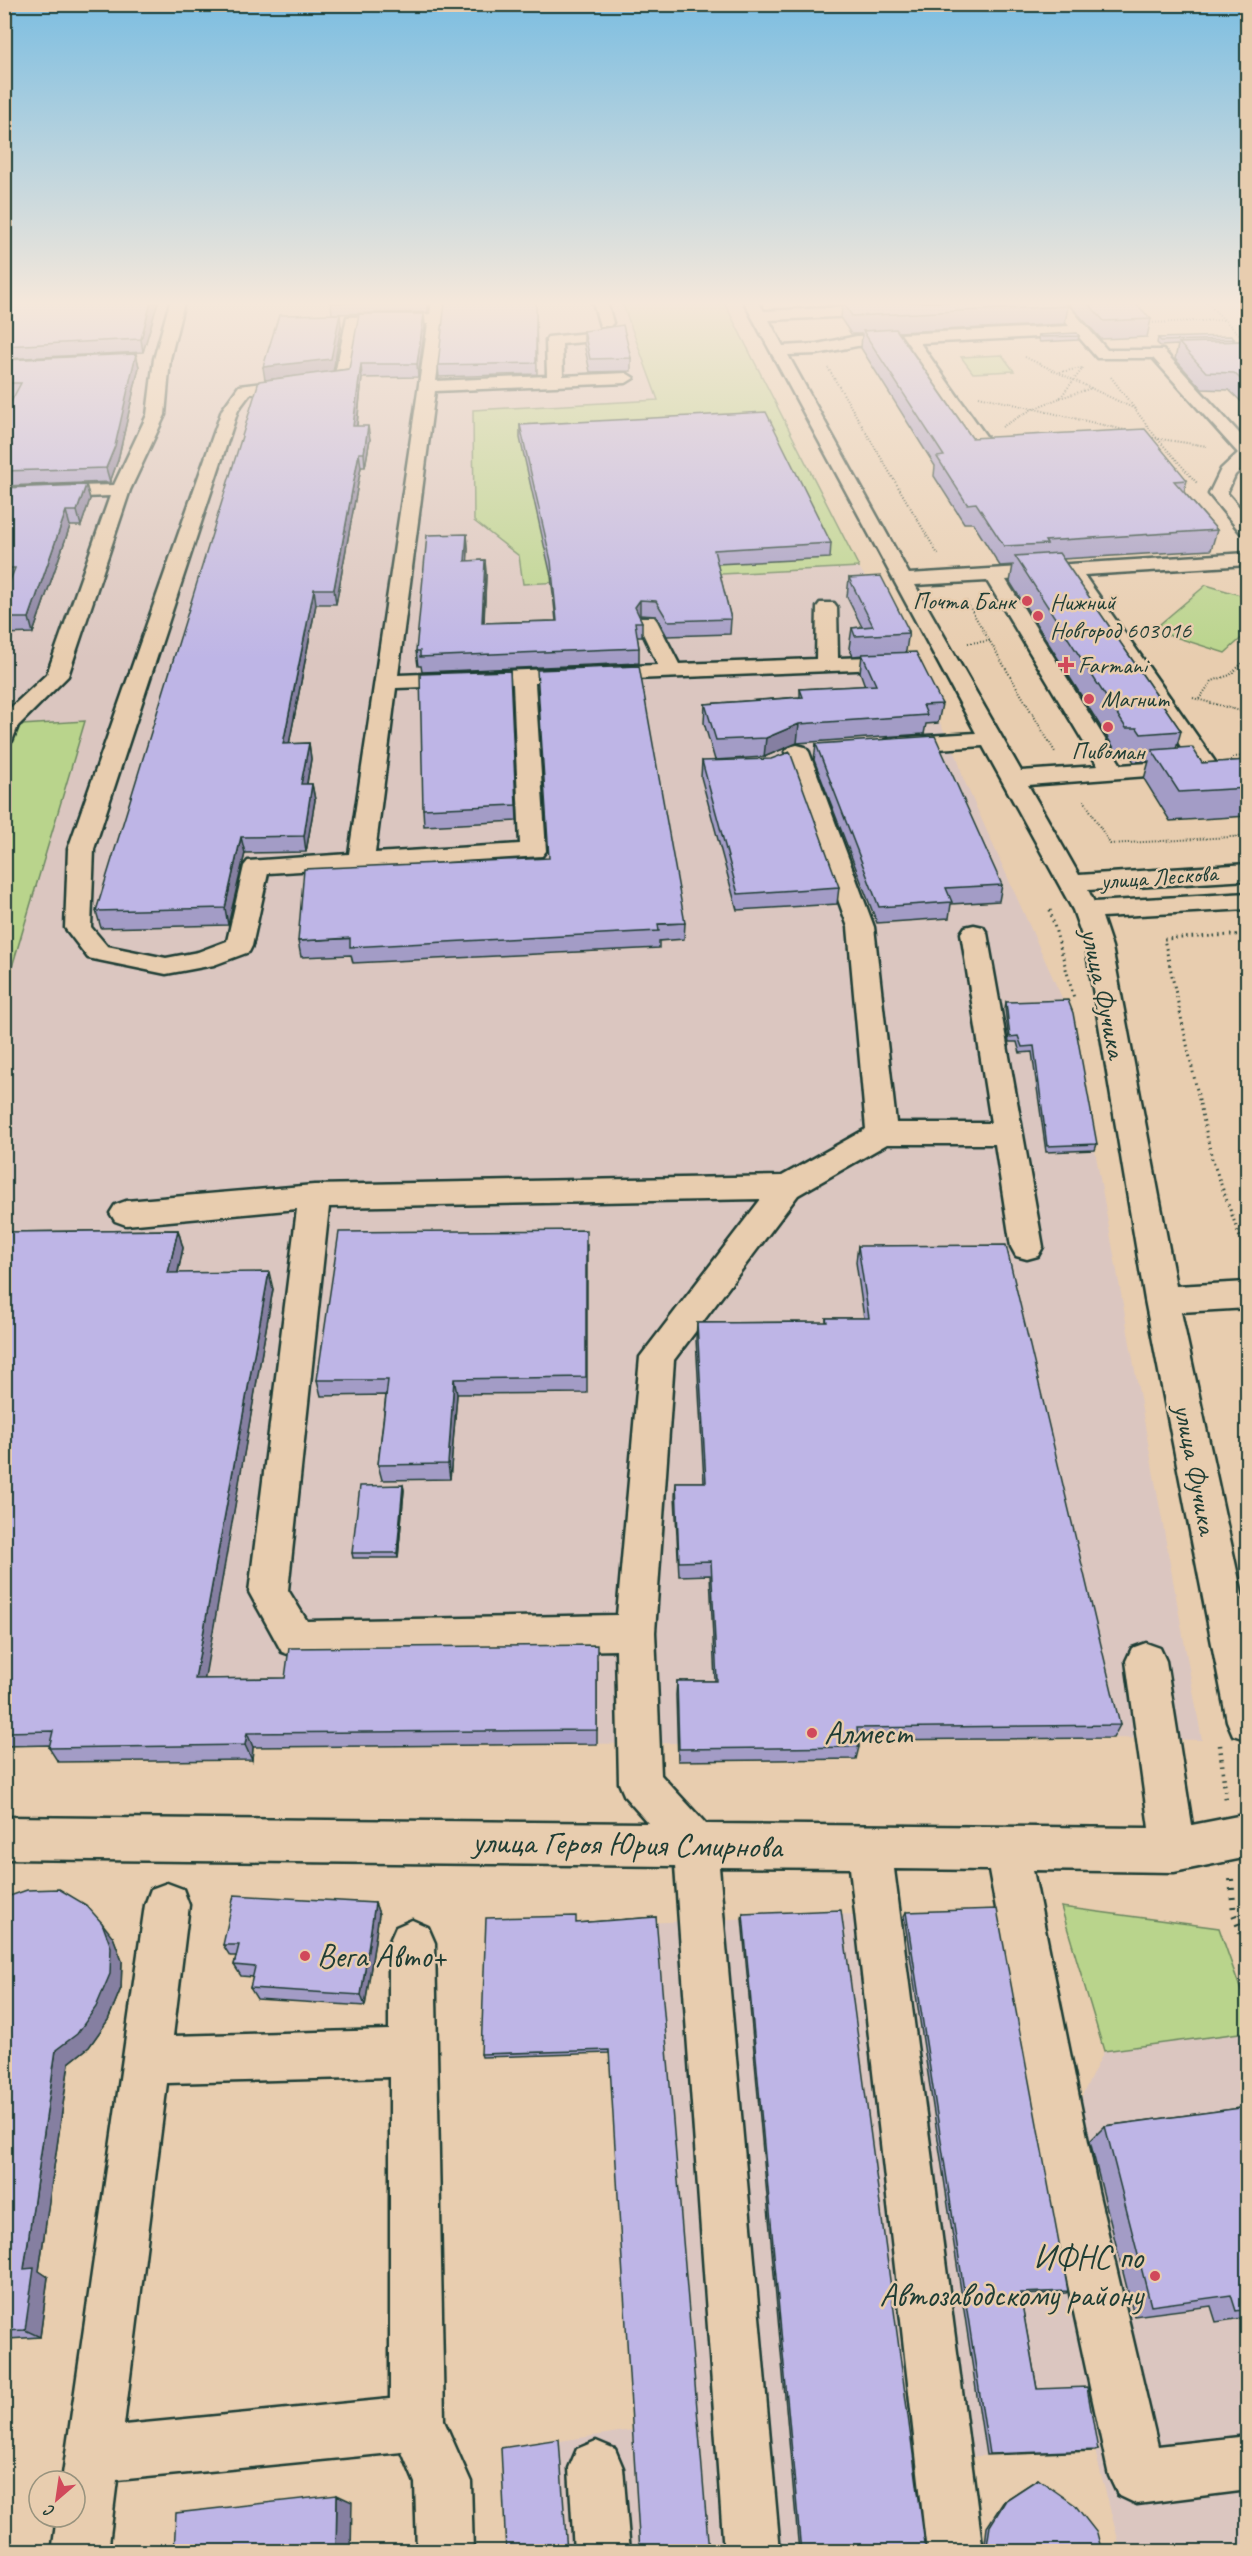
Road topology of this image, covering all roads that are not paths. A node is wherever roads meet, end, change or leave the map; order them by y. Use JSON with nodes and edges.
{"nodes":[{"id":1,"x":153,"y":421,"type":"edge"},
{"id":2,"x":226,"y":421,"type":"edge"},
{"id":3,"x":422,"y":421,"type":"edge"},
{"id":4,"x":817,"y":421,"type":"edge"},
{"id":5,"x":967,"y":421,"type":"edge"},
{"id":6,"x":1218,"y":421,"type":"edge"},
{"id":7,"x":984,"y":446,"type":"edge"},
{"id":8,"x":1247,"y":453,"type":"edge"},
{"id":9,"x":121,"y":490,"type":"junction"},
{"id":10,"x":4,"y":494,"type":"edge"},
{"id":11,"x":1248,"y":529,"type":"edge"},
{"id":12,"x":1248,"y":559,"type":"edge"},
{"id":13,"x":1071,"y":570,"type":"junction"},
{"id":14,"x":993,"y":575,"type":"junction"},
{"id":15,"x":902,"y":580,"type":"junction"},
{"id":16,"x":827,"y":607,"type":"dead end"},
{"id":17,"x":647,"y":621,"type":"edge"},
{"id":18,"x":827,"y":666,"type":"junction"},
{"id":19,"x":939,"y":668,"type":"junction"},
{"id":20,"x":672,"y":672,"type":"junction"},
{"id":21,"x":524,"y":678,"type":"junction"},
{"id":22,"x":795,"y":680,"type":"dead end"},
{"id":23,"x":386,"y":682,"type":"junction"},
{"id":24,"x":940,"y":726,"type":"edge"},
{"id":25,"x":986,"y":731,"type":"junction"},
{"id":26,"x":4,"y":736,"type":"edge"},
{"id":27,"x":867,"y":747,"type":"edge"},
{"id":28,"x":799,"y":754,"type":"edge"},
{"id":29,"x":1114,"y":772,"type":"junction"},
{"id":30,"x":1013,"y":779,"type":"junction"},
{"id":31,"x":361,"y":861,"type":"junction"},
{"id":32,"x":1248,"y":872,"type":"edge"},
{"id":33,"x":1078,"y":897,"type":"junction"},
{"id":34,"x":1248,"y":901,"type":"edge"},
{"id":35,"x":974,"y":933,"type":"dead end"},
{"id":36,"x":1008,"y":1133,"type":"junction"},
{"id":37,"x":882,"y":1134,"type":"junction"},
{"id":38,"x":787,"y":1187,"type":"junction"},
{"id":39,"x":314,"y":1196,"type":"junction"},
{"id":40,"x":126,"y":1214,"type":"dead end"},
{"id":41,"x":1027,"y":1247,"type":"dead end"},
{"id":42,"x":1248,"y":1295,"type":"edge"},
{"id":43,"x":1162,"y":1300,"type":"junction"},
{"id":44,"x":635,"y":1632,"type":"junction"},
{"id":45,"x":1146,"y":1661,"type":"dead end"},
{"id":46,"x":1248,"y":1721,"type":"edge"},
{"id":47,"x":1238,"y":1837,"type":"edge"},
{"id":48,"x":4,"y":1838,"type":"edge"},
{"id":49,"x":694,"y":1844,"type":"junction"},
{"id":50,"x":869,"y":1846,"type":"junction"},
{"id":51,"x":1006,"y":1848,"type":"junction"},
{"id":52,"x":1174,"y":1850,"type":"junction"},
{"id":53,"x":167,"y":1905,"type":"dead end"},
{"id":54,"x":412,"y":1943,"type":"dead end"},
{"id":55,"x":413,"y":2053,"type":"junction"},
{"id":56,"x":146,"y":2060,"type":"junction"},
{"id":57,"x":417,"y":2423,"type":"junction"},
{"id":58,"x":93,"y":2455,"type":"junction"},
{"id":59,"x":1248,"y":2463,"type":"edge"},
{"id":60,"x":596,"y":2468,"type":"dead end"},
{"id":61,"x":80,"y":2552,"type":"edge"},
{"id":62,"x":445,"y":2552,"type":"edge"},
{"id":63,"x":602,"y":2552,"type":"edge"},
{"id":64,"x":752,"y":2552,"type":"edge"},
{"id":65,"x":955,"y":2552,"type":"edge"}],
"edges":[{"from":1,"to":9,"type":"street"},
{"from":2,"to":31,"type":"street"},
{"from":3,"to":23,"type":"street"},
{"from":4,"to":15,"type":"street","name":"улица Фучика"},
{"from":5,"to":7,"type":"street"},
{"from":6,"to":8,"type":"street"},
{"from":8,"to":11,"type":"street"},
{"from":9,"to":10,"type":"street"},
{"from":9,"to":26,"type":"street"},
{"from":12,"to":13,"type":"street"},
{"from":13,"to":14,"type":"street"},
{"from":13,"to":29,"type":"street"},
{"from":14,"to":15,"type":"street"},
{"from":14,"to":29,"type":"street"},
{"from":15,"to":19,"type":"street","name":"улица Фучика"},
{"from":16,"to":18,"type":"street"},
{"from":17,"to":20,"type":"street"},
{"from":18,"to":19,"type":"street"},
{"from":18,"to":20,"type":"street"},
{"from":19,"to":22,"type":"street"},
{"from":19,"to":25,"type":"street","name":"улица Фучика"},
{"from":20,"to":21,"type":"street"},
{"from":21,"to":23,"type":"street"},
{"from":21,"to":31,"type":"street"},
{"from":23,"to":31,"type":"street"},
{"from":24,"to":25,"type":"street"},
{"from":25,"to":27,"type":"street"},
{"from":25,"to":30,"type":"street","name":"улица Фучика"},
{"from":28,"to":37,"type":"street"},
{"from":29,"to":30,"type":"street"},
{"from":30,"to":33,"type":"street","name":"улица Фучика"},
{"from":32,"to":33,"type":"street","name":"улица Лескова"},
{"from":33,"to":34,"type":"street","name":"улица Лескова"},
{"from":33,"to":43,"type":"street","name":"улица Фучика"},
{"from":35,"to":36,"type":"street"},
{"from":36,"to":37,"type":"street"},
{"from":36,"to":41,"type":"street"},
{"from":37,"to":38,"type":"street"},
{"from":38,"to":39,"type":"street"},
{"from":38,"to":44,"type":"street"},
{"from":39,"to":40,"type":"street"},
{"from":39,"to":44,"type":"street"},
{"from":42,"to":43,"type":"street"},
{"from":43,"to":46,"type":"street","name":"улица Фучика"},
{"from":44,"to":49,"type":"street"},
{"from":45,"to":52,"type":"street"},
{"from":47,"to":52,"type":"street","name":"улица Героя Юрия Смирнова"},
{"from":48,"to":49,"type":"street","name":"улица Героя Юрия Смирнова"},
{"from":49,"to":50,"type":"street","name":"улица Героя Юрия Смирнова"},
{"from":49,"to":64,"type":"street"},
{"from":50,"to":51,"type":"street","name":"улица Героя Юрия Смирнова"},
{"from":50,"to":65,"type":"street"},
{"from":51,"to":52,"type":"street","name":"улица Героя Юрия Смирнова"},
{"from":51,"to":59,"type":"street"},
{"from":53,"to":56,"type":"street"},
{"from":54,"to":55,"type":"street"},
{"from":55,"to":56,"type":"street"},
{"from":55,"to":57,"type":"street"},
{"from":56,"to":58,"type":"street"},
{"from":57,"to":58,"type":"street"},
{"from":57,"to":62,"type":"street"},
{"from":58,"to":61,"type":"street"},
{"from":60,"to":63,"type":"street"}]}
